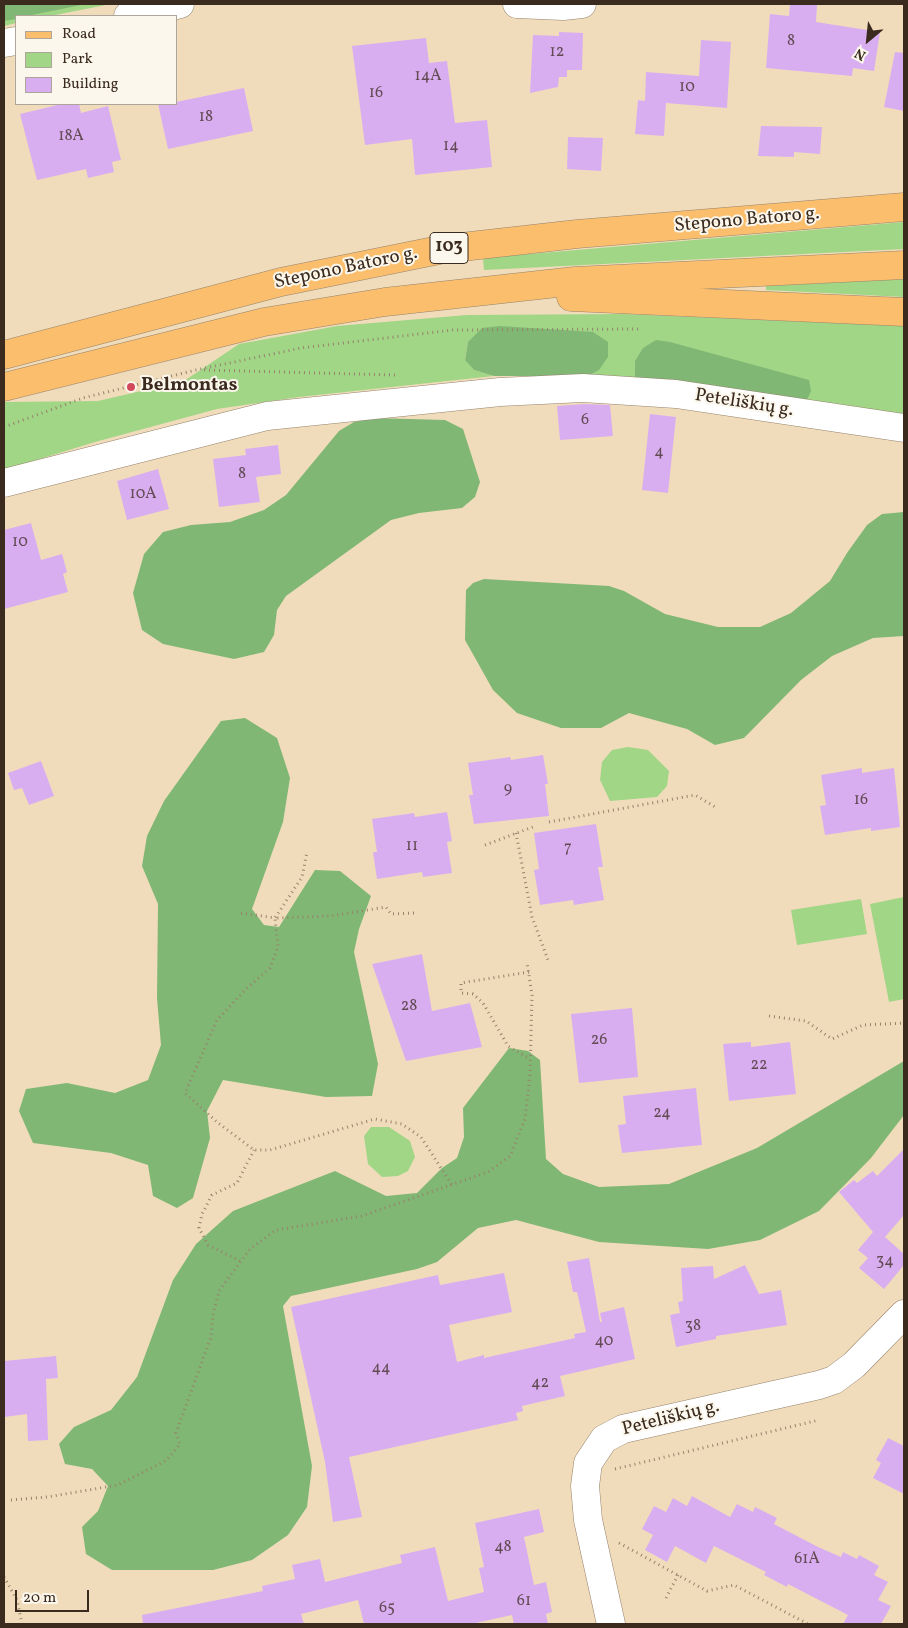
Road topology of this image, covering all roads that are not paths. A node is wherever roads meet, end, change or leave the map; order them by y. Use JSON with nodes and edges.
{"nodes":[{"id":1,"x":180,"y":4,"type":"edge"},
{"id":2,"x":517,"y":4,"type":"edge"},
{"id":3,"x":582,"y":4,"type":"edge"},
{"id":4,"x":132,"y":15,"type":"edge"},
{"id":5,"x":904,"y":207,"type":"edge"},
{"id":6,"x":904,"y":265,"type":"edge"},
{"id":7,"x":465,"y":293,"type":"junction"},
{"id":8,"x":904,"y":312,"type":"edge"},
{"id":9,"x":4,"y":355,"type":"edge"},
{"id":10,"x":4,"y":387,"type":"edge"},
{"id":11,"x":904,"y":428,"type":"edge"},
{"id":12,"x":4,"y":483,"type":"edge"},
{"id":13,"x":904,"y":1314,"type":"edge"},
{"id":14,"x":611,"y":1624,"type":"edge"}],
"edges":[{"from":1,"to":4,"type":"street"},
{"from":2,"to":3,"type":"street"},
{"from":5,"to":9,"type":"main road","name":"Stepono Batoro g.","number":"103"},
{"from":6,"to":7,"type":"main road","name":"Stepono Batoro g."},
{"from":7,"to":8,"type":"main road"},
{"from":7,"to":10,"type":"main road","name":"Stepono Batoro g."},
{"from":11,"to":12,"type":"street","name":"Peteliškių g."},
{"from":13,"to":14,"type":"street","name":"Peteliškių g."}]}
